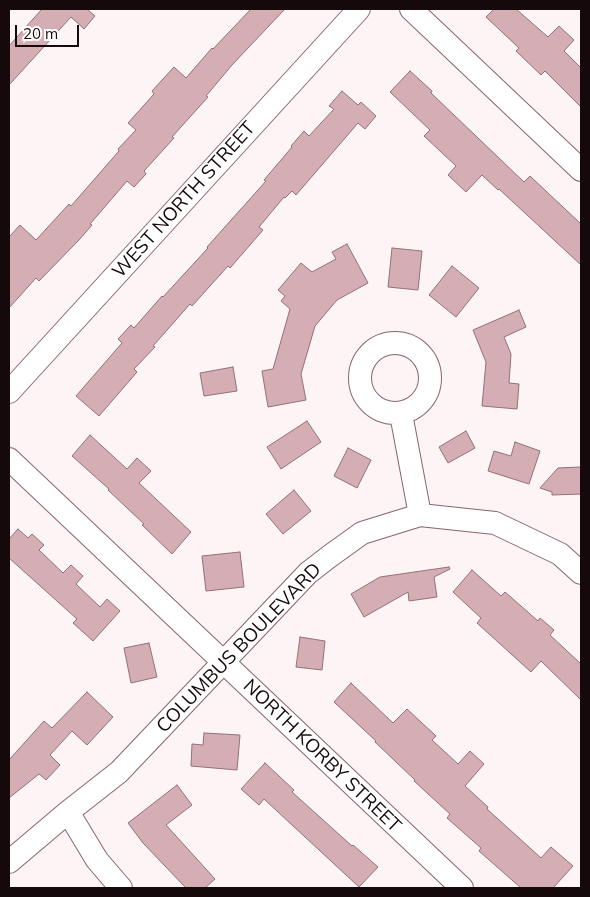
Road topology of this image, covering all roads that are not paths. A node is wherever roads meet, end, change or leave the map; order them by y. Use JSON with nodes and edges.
{"nodes":[{"id":1,"x":359,"y":9,"type":"edge"},
{"id":2,"x":411,"y":9,"type":"edge"},
{"id":3,"x":581,"y":170,"type":"edge"},
{"id":4,"x":9,"y":392,"type":"edge"},
{"id":5,"x":401,"y":414,"type":"dead end"},
{"id":6,"x":9,"y":459,"type":"edge"},
{"id":7,"x":420,"y":515,"type":"junction"},
{"id":8,"x":580,"y":568,"type":"edge"},
{"id":9,"x":224,"y":662,"type":"junction"},
{"id":10,"x":68,"y":812,"type":"junction"},
{"id":11,"x":9,"y":862,"type":"edge"},
{"id":12,"x":121,"y":888,"type":"edge"},
{"id":13,"x":462,"y":888,"type":"edge"}],
"edges":[{"from":1,"to":4,"type":"street","name":"WEST NORTH STREET"},
{"from":2,"to":3,"type":"street"},
{"from":5,"to":7,"type":"street"},
{"from":6,"to":9,"type":"street","name":"NORTH KORBY STREET"},
{"from":7,"to":8,"type":"street","name":"COLUMBUS BOULEVARD"},
{"from":7,"to":9,"type":"street","name":"COLUMBUS BOULEVARD"},
{"from":9,"to":10,"type":"street","name":"COLUMBUS BOULEVARD"},
{"from":9,"to":13,"type":"street","name":"NORTH KORBY STREET"},
{"from":10,"to":11,"type":"street","name":"COLUMBUS BOULEVARD"},
{"from":10,"to":12,"type":"street"}]}
